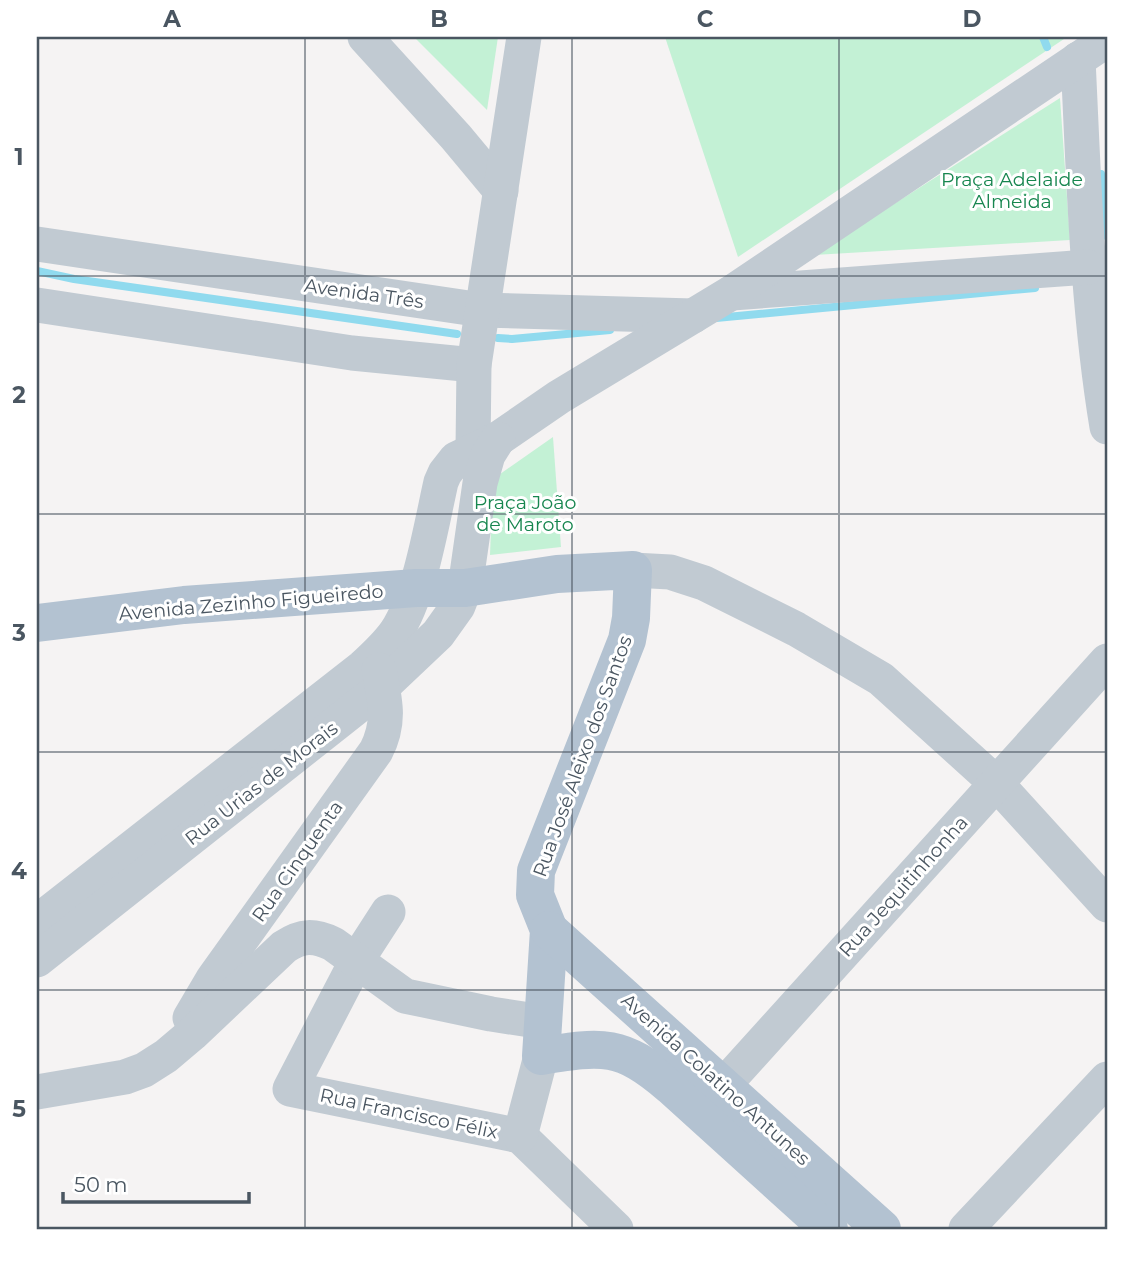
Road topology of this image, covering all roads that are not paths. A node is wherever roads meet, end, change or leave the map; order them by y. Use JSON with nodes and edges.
{"nodes":[{"id":1,"x":365,"y":37,"type":"edge"},
{"id":2,"x":524,"y":37,"type":"edge"},
{"id":3,"x":1107,"y":40,"type":"edge"},
{"id":4,"x":1078,"y":59,"type":"junction"},
{"id":5,"x":501,"y":191,"type":"junction"},
{"id":6,"x":37,"y":244,"type":"edge"},
{"id":7,"x":1088,"y":267,"type":"junction"},
{"id":8,"x":731,"y":293,"type":"junction"},
{"id":9,"x":37,"y":305,"type":"edge"},
{"id":10,"x":482,"y":310,"type":"junction"},
{"id":11,"x":693,"y":316,"type":"junction"},
{"id":12,"x":474,"y":365,"type":"junction"},
{"id":13,"x":1107,"y":427,"type":"edge"},
{"id":14,"x":484,"y":455,"type":"junction"},
{"id":15,"x":633,"y":570,"type":"junction"},
{"id":16,"x":416,"y":588,"type":"junction"},
{"id":17,"x":466,"y":588,"type":"junction"},
{"id":18,"x":37,"y":623,"type":"edge"},
{"id":19,"x":1107,"y":660,"type":"edge"},
{"id":20,"x":379,"y":671,"type":"junction"},
{"id":21,"x":996,"y":783,"type":"junction"},
{"id":22,"x":1107,"y":905,"type":"edge"},
{"id":23,"x":388,"y":912,"type":"dead end"},
{"id":24,"x":37,"y":922,"type":"edge"},
{"id":25,"x":549,"y":930,"type":"junction"},
{"id":26,"x":37,"y":960,"type":"edge"},
{"id":27,"x":358,"y":960,"type":"junction"},
{"id":28,"x":542,"y":1039,"type":"junction"},
{"id":29,"x":166,"y":1056,"type":"junction"},
{"id":30,"x":1107,"y":1079,"type":"edge"},
{"id":31,"x":37,"y":1092,"type":"edge"},
{"id":32,"x":711,"y":1098,"type":"junction"},
{"id":33,"x":520,"y":1136,"type":"junction"},
{"id":34,"x":616,"y":1229,"type":"edge"},
{"id":35,"x":829,"y":1229,"type":"edge"},
{"id":36,"x":882,"y":1229,"type":"edge"},
{"id":37,"x":966,"y":1229,"type":"edge"}],
"edges":[{"from":1,"to":5,"type":"street"},
{"from":2,"to":5,"type":"street"},
{"from":3,"to":4,"type":"street"},
{"from":4,"to":7,"type":"street"},
{"from":4,"to":8,"type":"street"},
{"from":5,"to":10,"type":"street"},
{"from":6,"to":10,"type":"street","name":"Avenida Três"},
{"from":7,"to":8,"type":"street"},
{"from":7,"to":13,"type":"street"},
{"from":8,"to":11,"type":"street"},
{"from":9,"to":12,"type":"street"},
{"from":10,"to":11,"type":"street","name":"Avenida Três"},
{"from":10,"to":12,"type":"street"},
{"from":11,"to":14,"type":"street","name":"Rua Urias de Morais"},
{"from":12,"to":14,"type":"street"},
{"from":14,"to":16,"type":"street","name":"Rua Urias de Morais"},
{"from":14,"to":17,"type":"street"},
{"from":15,"to":17,"type":"main road","name":"Avenida Zezinho Figueiredo"},
{"from":15,"to":21,"type":"street"},
{"from":15,"to":25,"type":"main road","name":"Rua José Aleixo dos Santos"},
{"from":16,"to":17,"type":"main road","name":"Avenida Zezinho Figueiredo"},
{"from":16,"to":18,"type":"main road","name":"Avenida Zezinho Figueiredo"},
{"from":16,"to":20,"type":"street","name":"Rua Urias de Morais"},
{"from":17,"to":20,"type":"street","name":"Rua Urias de Morais"},
{"from":19,"to":21,"type":"street","name":"Rua Jequitinhonha"},
{"from":20,"to":24,"type":"street","name":"Rua Urias de Morais"},
{"from":20,"to":26,"type":"street","name":"Rua Urias de Morais"},
{"from":20,"to":29,"type":"street","name":"Rua Cinquenta"},
{"from":21,"to":22,"type":"street"},
{"from":21,"to":32,"type":"street","name":"Rua Jequitinhonha"},
{"from":23,"to":27,"type":"street"},
{"from":25,"to":28,"type":"main road","name":"Rua José Aleixo dos Santos"},
{"from":25,"to":32,"type":"main road","name":"Avenida Colatino Antunes"},
{"from":27,"to":28,"type":"street"},
{"from":27,"to":29,"type":"street"},
{"from":27,"to":33,"type":"street","name":"Rua Francisco Félix"},
{"from":28,"to":32,"type":"main road","name":"Avenida Colatino Antunes"},
{"from":28,"to":33,"type":"street","name":"Rua José Aleixo dos Santos"},
{"from":29,"to":31,"type":"street"},
{"from":30,"to":37,"type":"street"},
{"from":32,"to":35,"type":"main road","name":"Avenida Colatino Antunes"},
{"from":32,"to":36,"type":"main road","name":"Avenida Colatino Antunes"},
{"from":33,"to":34,"type":"street","name":"Rua Francisco Félix"}]}
